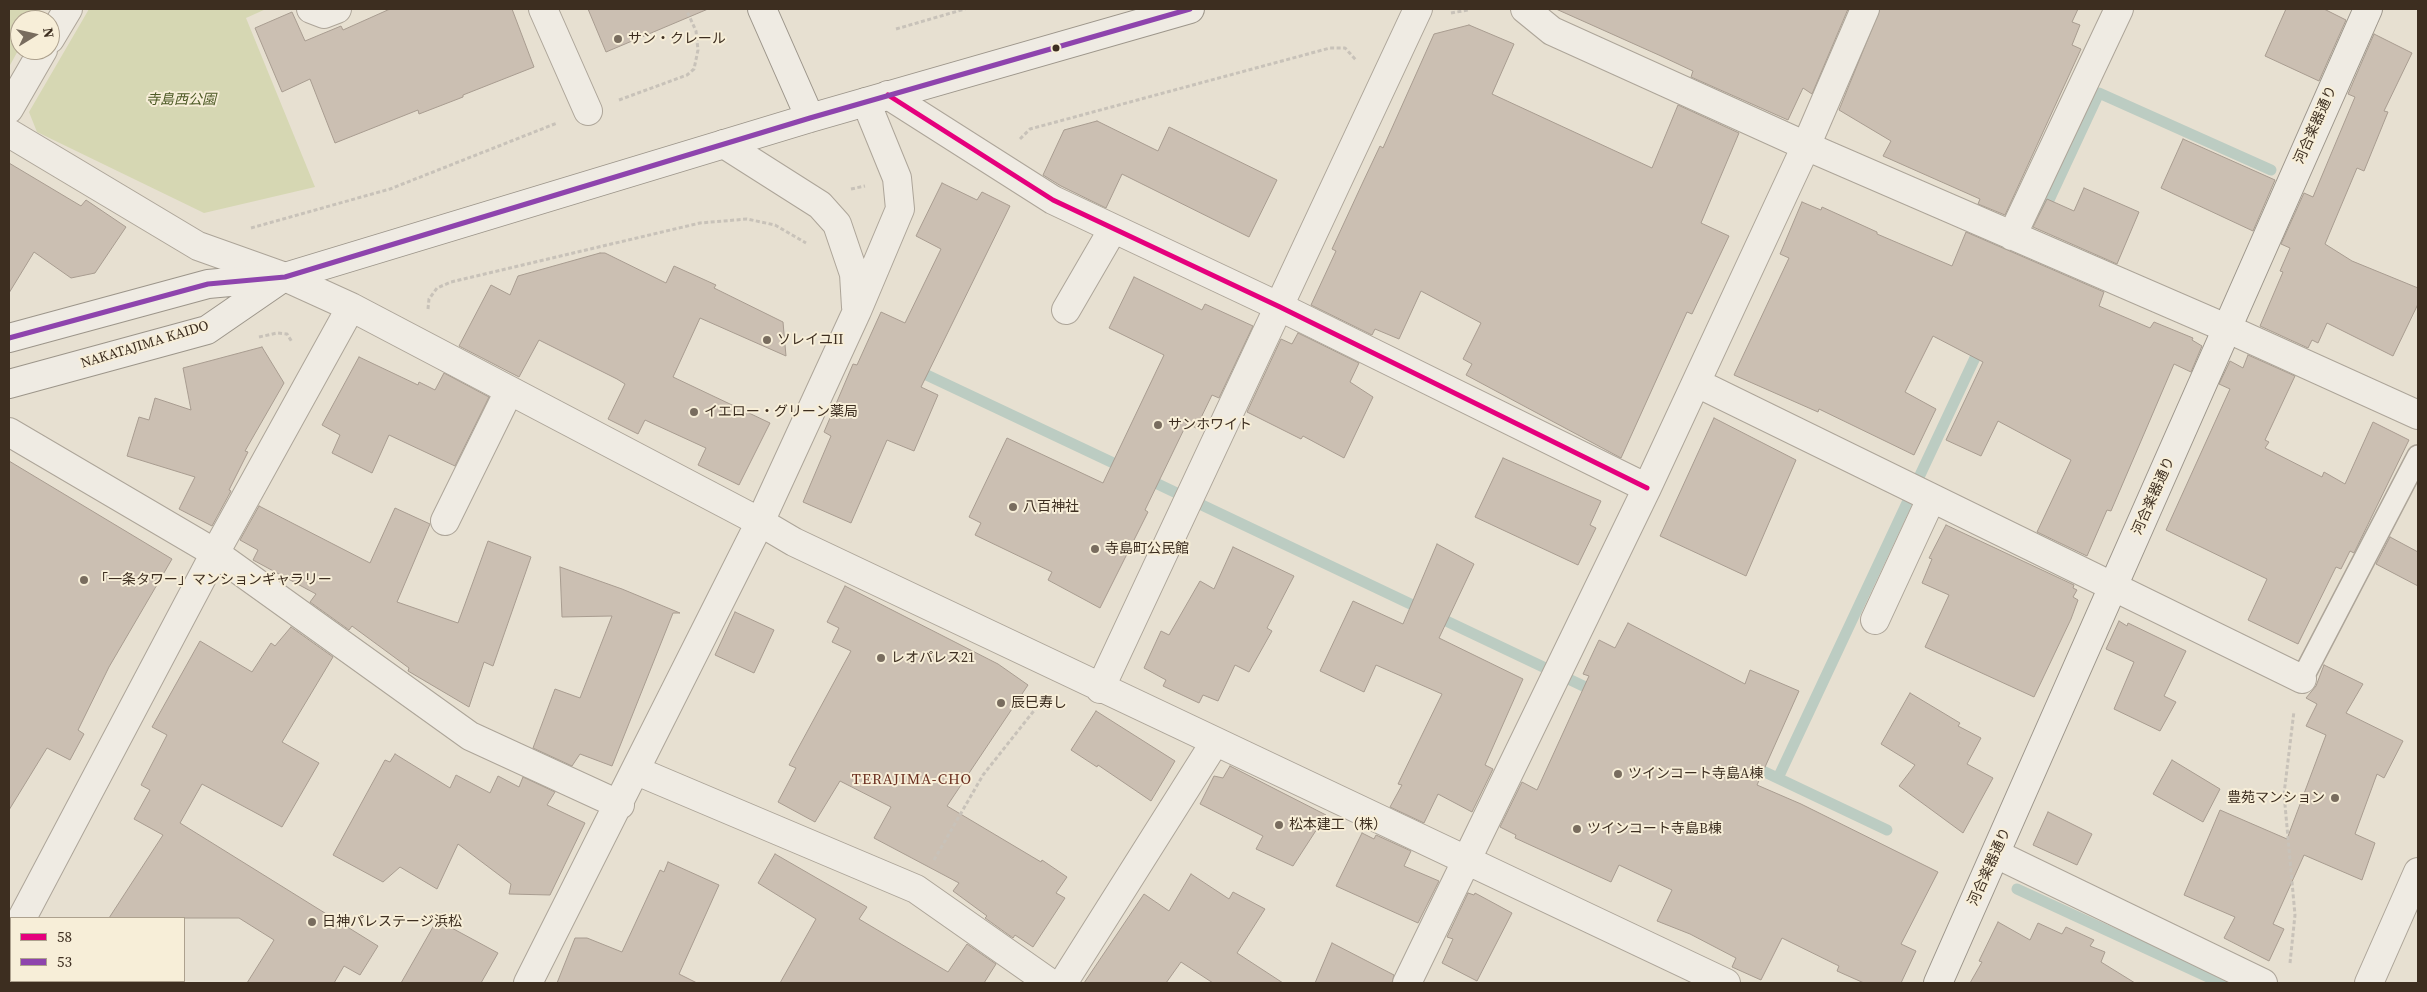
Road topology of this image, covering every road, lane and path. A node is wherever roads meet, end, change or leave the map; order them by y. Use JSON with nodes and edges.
{"nodes":[{"id":1,"x":68,"y":9,"type":"edge"},
{"id":2,"x":311,"y":9,"type":"edge"},
{"id":3,"x":336,"y":9,"type":"edge"},
{"id":4,"x":543,"y":9,"type":"edge"},
{"id":5,"x":686,"y":9,"type":"edge"},
{"id":6,"x":762,"y":9,"type":"edge"},
{"id":7,"x":965,"y":9,"type":"edge"},
{"id":8,"x":1190,"y":9,"type":"edge"},
{"id":9,"x":1418,"y":9,"type":"edge"},
{"id":10,"x":1525,"y":9,"type":"edge"},
{"id":11,"x":1865,"y":9,"type":"edge"},
{"id":12,"x":2119,"y":9,"type":"edge"},
{"id":13,"x":2368,"y":9,"type":"edge"},
{"id":14,"x":60,"y":22,"type":"edge"},
{"id":15,"x":896,"y":29,"type":"dead end"},
{"id":16,"x":38,"y":60,"type":"edge"},
{"id":17,"x":1361,"y":65,"type":"dead end"},
{"id":18,"x":877,"y":98,"type":"junction"},
{"id":19,"x":9,"y":109,"type":"edge"},
{"id":20,"x":588,"y":111,"type":"junction"},
{"id":21,"x":810,"y":118,"type":"junction"},
{"id":22,"x":9,"y":134,"type":"edge"},
{"id":23,"x":724,"y":144,"type":"junction"},
{"id":24,"x":1806,"y":146,"type":"junction"},
{"id":25,"x":1020,"y":147,"type":"dead end"},
{"id":26,"x":870,"y":184,"type":"dead end"},
{"id":27,"x":842,"y":192,"type":"dead end"},
{"id":28,"x":248,"y":229,"type":"dead end"},
{"id":29,"x":1113,"y":229,"type":"junction"},
{"id":30,"x":2013,"y":237,"type":"junction"},
{"id":31,"x":808,"y":244,"type":"dead end"},
{"id":32,"x":285,"y":276,"type":"junction"},
{"id":33,"x":351,"y":307,"type":"junction"},
{"id":34,"x":1280,"y":307,"type":"junction"},
{"id":35,"x":1066,"y":310,"type":"dead end"},
{"id":36,"x":857,"y":311,"type":"junction"},
{"id":37,"x":427,"y":314,"type":"dead end"},
{"id":38,"x":2226,"y":328,"type":"junction"},
{"id":39,"x":9,"y":338,"type":"edge"},
{"id":40,"x":1697,"y":383,"type":"junction"},
{"id":41,"x":9,"y":384,"type":"edge"},
{"id":42,"x":509,"y":391,"type":"junction"},
{"id":43,"x":2418,"y":415,"type":"edge"},
{"id":44,"x":9,"y":432,"type":"edge"},
{"id":45,"x":2418,"y":456,"type":"edge"},
{"id":46,"x":1647,"y":488,"type":"junction"},
{"id":47,"x":1930,"y":498,"type":"junction"},
{"id":48,"x":445,"y":521,"type":"dead end"},
{"id":49,"x":760,"y":522,"type":"junction"},
{"id":50,"x":214,"y":554,"type":"junction"},
{"id":51,"x":2113,"y":589,"type":"junction"},
{"id":52,"x":1875,"y":620,"type":"dead end"},
{"id":53,"x":1064,"y":672,"type":"junction"},
{"id":54,"x":2302,"y":679,"type":"junction"},
{"id":55,"x":1100,"y":689,"type":"junction"},
{"id":56,"x":1215,"y":742,"type":"junction"},
{"id":57,"x":637,"y":771,"type":"junction"},
{"id":58,"x":620,"y":805,"type":"junction"},
{"id":59,"x":1996,"y":854,"type":"junction"},
{"id":60,"x":1468,"y":862,"type":"junction"},
{"id":61,"x":2418,"y":872,"type":"edge"},
{"id":62,"x":916,"y":889,"type":"junction"},
{"id":63,"x":23,"y":917,"type":"edge"},
{"id":64,"x":2289,"y":968,"type":"dead end"},
{"id":65,"x":528,"y":983,"type":"edge"},
{"id":66,"x":1050,"y":983,"type":"edge"},
{"id":67,"x":1063,"y":983,"type":"edge"},
{"id":68,"x":1407,"y":983,"type":"edge"},
{"id":69,"x":1726,"y":983,"type":"edge"},
{"id":70,"x":1938,"y":983,"type":"edge"},
{"id":71,"x":2263,"y":983,"type":"edge"},
{"id":72,"x":2370,"y":983,"type":"edge"}],
"edges":[{"from":1,"to":14,"type":"street"},
{"from":2,"to":3,"type":"street"},
{"from":4,"to":20,"type":"street"},
{"from":5,"to":20,"type":"path"},
{"from":6,"to":21,"type":"street"},
{"from":7,"to":15,"type":"path"},
{"from":8,"to":18,"type":"street","name":"NAKATAJIMA KAIDO"},
{"from":9,"to":34,"type":"street"},
{"from":10,"to":24,"type":"street"},
{"from":11,"to":24,"type":"street"},
{"from":12,"to":30,"type":"street"},
{"from":13,"to":38,"type":"street","name":"河合楽器通り"},
{"from":16,"to":19,"type":"street"},
{"from":17,"to":25,"type":"path"},
{"from":18,"to":21,"type":"street","name":"NAKATAJIMA KAIDO"},
{"from":18,"to":29,"type":"street"},
{"from":18,"to":36,"type":"street"},
{"from":20,"to":28,"type":"path"},
{"from":21,"to":23,"type":"street","name":"NAKATAJIMA KAIDO"},
{"from":22,"to":32,"type":"street"},
{"from":23,"to":32,"type":"street","name":"NAKATAJIMA KAIDO"},
{"from":23,"to":36,"type":"street"},
{"from":24,"to":30,"type":"street"},
{"from":24,"to":40,"type":"street"},
{"from":26,"to":27,"type":"path"},
{"from":29,"to":34,"type":"street"},
{"from":29,"to":35,"type":"street"},
{"from":30,"to":38,"type":"street"},
{"from":31,"to":37,"type":"path"},
{"from":32,"to":33,"type":"street"},
{"from":32,"to":39,"type":"street"},
{"from":32,"to":41,"type":"street","name":"NAKATAJIMA KAIDO"},
{"from":33,"to":42,"type":"street"},
{"from":33,"to":50,"type":"street"},
{"from":34,"to":46,"type":"street"},
{"from":34,"to":55,"type":"street"},
{"from":36,"to":49,"type":"street"},
{"from":38,"to":43,"type":"street"},
{"from":38,"to":51,"type":"street","name":"河合楽器通り"},
{"from":40,"to":46,"type":"street"},
{"from":40,"to":47,"type":"street"},
{"from":42,"to":48,"type":"street"},
{"from":42,"to":49,"type":"street"},
{"from":44,"to":50,"type":"street"},
{"from":45,"to":54,"type":"lane"},
{"from":46,"to":60,"type":"street"},
{"from":47,"to":51,"type":"street"},
{"from":47,"to":52,"type":"street"},
{"from":49,"to":53,"type":"street"},
{"from":49,"to":57,"type":"street"},
{"from":50,"to":58,"type":"street"},
{"from":50,"to":63,"type":"street"},
{"from":51,"to":54,"type":"street"},
{"from":51,"to":59,"type":"street","name":"河合楽器通り"},
{"from":53,"to":55,"type":"street"},
{"from":53,"to":62,"type":"path"},
{"from":54,"to":64,"type":"path"},
{"from":55,"to":56,"type":"street"},
{"from":56,"to":60,"type":"street"},
{"from":56,"to":67,"type":"street"},
{"from":57,"to":58,"type":"street"},
{"from":57,"to":62,"type":"street"},
{"from":58,"to":65,"type":"street"},
{"from":59,"to":70,"type":"street","name":"河合楽器通り"},
{"from":59,"to":71,"type":"street"},
{"from":60,"to":68,"type":"street"},
{"from":60,"to":69,"type":"street"},
{"from":61,"to":72,"type":"street"},
{"from":62,"to":66,"type":"street"}]}
